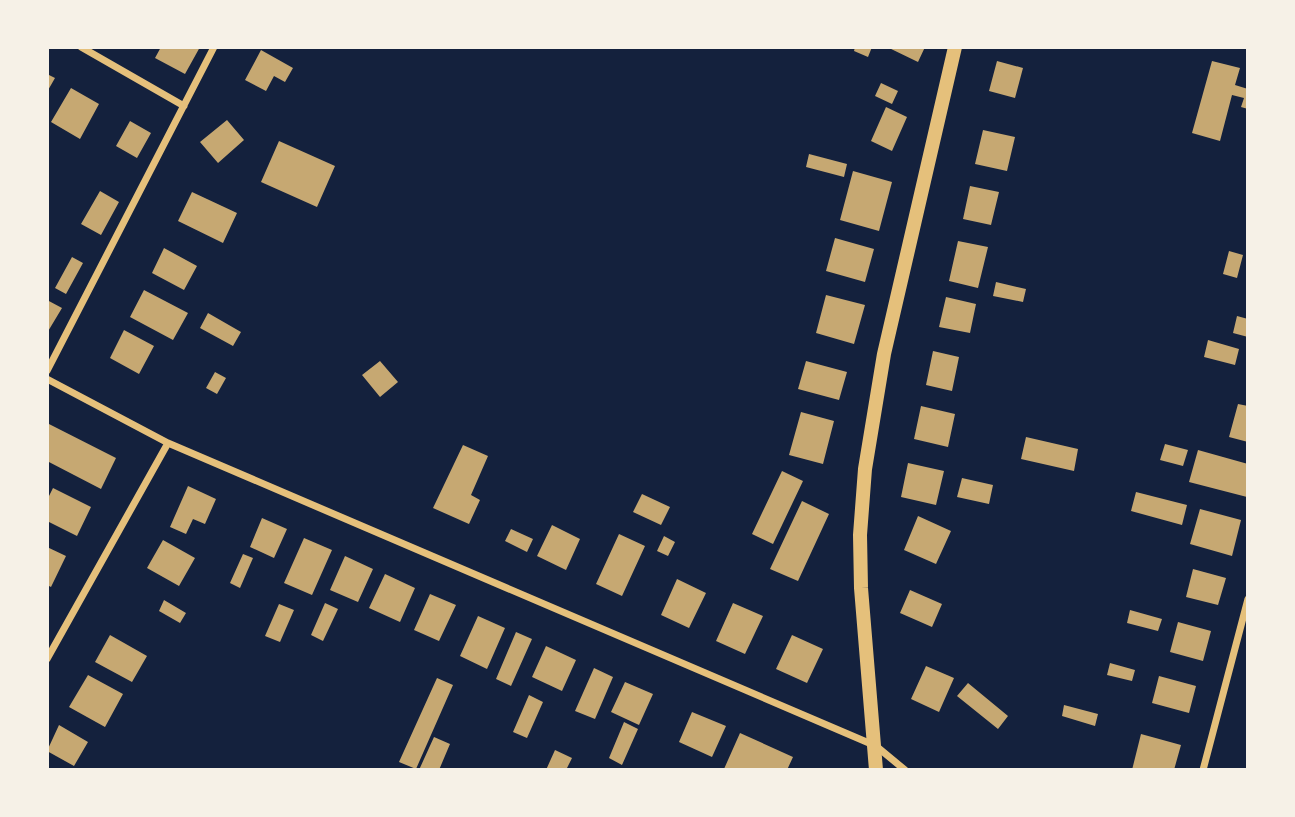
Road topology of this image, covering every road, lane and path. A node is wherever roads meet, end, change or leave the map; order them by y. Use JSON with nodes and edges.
{"nodes":[{"id":1,"x":81,"y":47,"type":"edge"},
{"id":2,"x":214,"y":47,"type":"edge"},
{"id":3,"x":955,"y":47,"type":"edge"},
{"id":4,"x":184,"y":106,"type":"junction"},
{"id":5,"x":47,"y":371,"type":"edge"},
{"id":6,"x":47,"y":379,"type":"edge"},
{"id":7,"x":168,"y":443,"type":"junction"},
{"id":8,"x":1248,"y":599,"type":"edge"},
{"id":9,"x":47,"y":659,"type":"edge"},
{"id":10,"x":876,"y":746,"type":"junction"},
{"id":11,"x":876,"y":770,"type":"edge"},
{"id":12,"x":905,"y":770,"type":"edge"},
{"id":13,"x":1203,"y":770,"type":"edge"}],
"edges":[{"from":1,"to":4,"type":"street"},
{"from":2,"to":4,"type":"street"},
{"from":3,"to":10,"type":"main road"},
{"from":4,"to":5,"type":"street"},
{"from":6,"to":7,"type":"street"},
{"from":7,"to":9,"type":"street"},
{"from":7,"to":10,"type":"street"},
{"from":8,"to":13,"type":"street"},
{"from":10,"to":11,"type":"main road"},
{"from":10,"to":12,"type":"street"}]}
